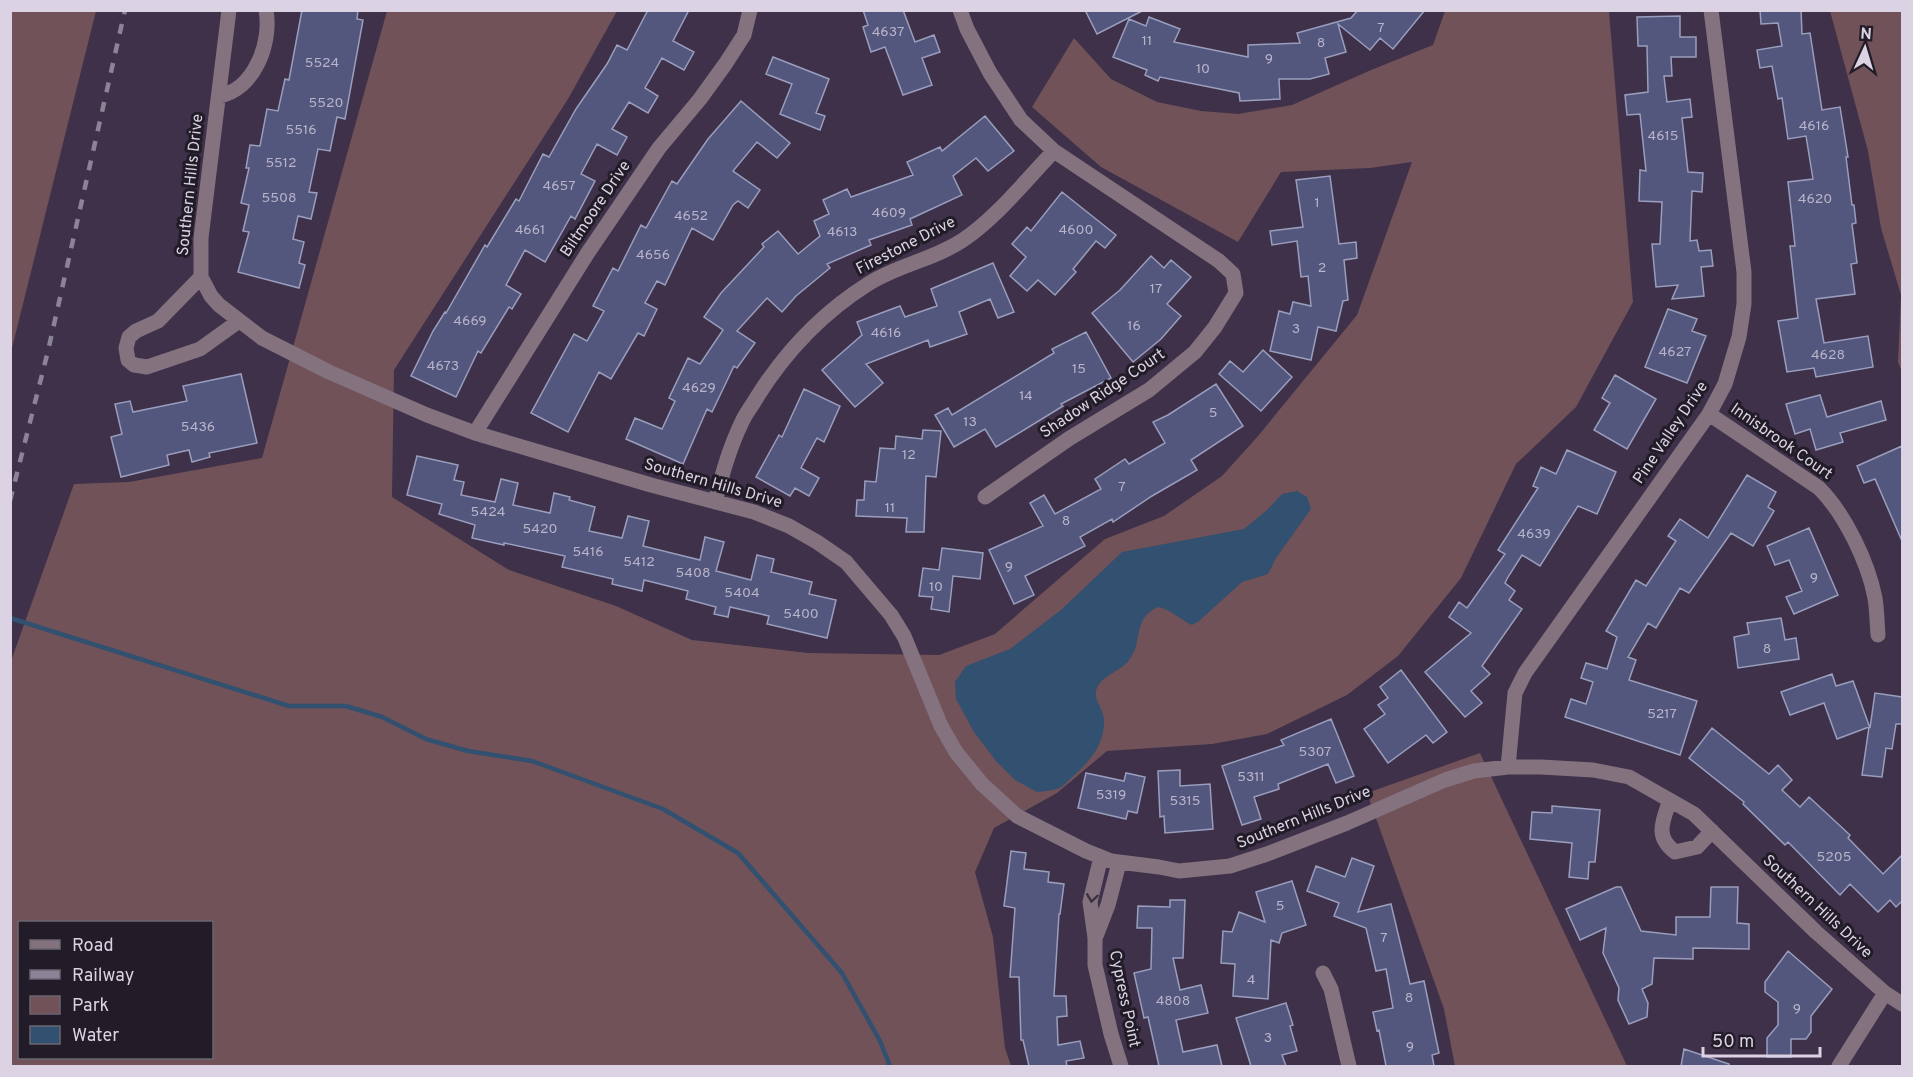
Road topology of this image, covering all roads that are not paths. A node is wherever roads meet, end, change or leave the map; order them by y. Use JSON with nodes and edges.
{"nodes":[{"id":1,"x":229,"y":10,"type":"edge"},
{"id":2,"x":266,"y":10,"type":"edge"},
{"id":3,"x":750,"y":10,"type":"edge"},
{"id":4,"x":960,"y":10,"type":"edge"},
{"id":5,"x":1711,"y":10,"type":"edge"},
{"id":6,"x":219,"y":96,"type":"junction"},
{"id":7,"x":1054,"y":151,"type":"junction"},
{"id":8,"x":201,"y":277,"type":"junction"},
{"id":9,"x":238,"y":321,"type":"junction"},
{"id":10,"x":1709,"y":414,"type":"junction"},
{"id":11,"x":475,"y":433,"type":"junction"},
{"id":12,"x":984,"y":497,"type":"dead end"},
{"id":13,"x":715,"y":502,"type":"junction"},
{"id":14,"x":1878,"y":636,"type":"dead end"},
{"id":15,"x":1508,"y":767,"type":"junction"},
{"id":16,"x":1670,"y":800,"type":"junction"},
{"id":17,"x":1712,"y":831,"type":"junction"},
{"id":18,"x":1101,"y":857,"type":"junction"},
{"id":19,"x":1119,"y":862,"type":"junction"},
{"id":20,"x":1095,"y":938,"type":"junction"},
{"id":21,"x":1323,"y":973,"type":"dead end"},
{"id":22,"x":1885,"y":993,"type":"junction"},
{"id":23,"x":1902,"y":1004,"type":"edge"},
{"id":24,"x":1121,"y":1066,"type":"edge"},
{"id":25,"x":1349,"y":1066,"type":"edge"},
{"id":26,"x":1839,"y":1066,"type":"edge"}],
"edges":[{"from":1,"to":6,"type":"street","name":"Southern Hills Drive"},
{"from":2,"to":6,"type":"street","name":"Southern Hills Drive"},
{"from":3,"to":11,"type":"street","name":"Biltmoore Drive"},
{"from":4,"to":7,"type":"street","name":"Shadow Ridge Court"},
{"from":5,"to":10,"type":"street","name":"Pine Valley Drive"},
{"from":6,"to":8,"type":"street","name":"Southern Hills Drive"},
{"from":7,"to":12,"type":"street","name":"Shadow Ridge Court"},
{"from":7,"to":13,"type":"street","name":"Firestone Drive"},
{"from":8,"to":9,"type":"street","name":"Southern Hills Drive"},
{"from":8,"to":9,"type":"street","name":"Southern Hills Drive"},
{"from":9,"to":11,"type":"street","name":"Southern Hills Drive"},
{"from":10,"to":14,"type":"street","name":"Innisbrook Court"},
{"from":10,"to":15,"type":"street","name":"Pine Valley Drive"},
{"from":11,"to":13,"type":"street","name":"Southern Hills Drive"},
{"from":13,"to":18,"type":"street","name":"Southern Hills Drive"},
{"from":15,"to":16,"type":"street","name":"Southern Hills Drive"},
{"from":15,"to":19,"type":"street","name":"Southern Hills Drive"},
{"from":16,"to":17,"type":"street","name":"Southern Hills Drive"},
{"from":16,"to":17,"type":"street"},
{"from":17,"to":22,"type":"street","name":"Southern Hills Drive"},
{"from":18,"to":19,"type":"street","name":"Southern Hills Drive"},
{"from":18,"to":20,"type":"street","name":"Cypress Point","one_way":true},
{"from":19,"to":20,"type":"street","name":"Cypress Point"},
{"from":20,"to":24,"type":"street","name":"Cypress Point"},
{"from":21,"to":25,"type":"street"},
{"from":22,"to":23,"type":"street","name":"Southern Hills Drive"},
{"from":22,"to":26,"type":"street"}]}
